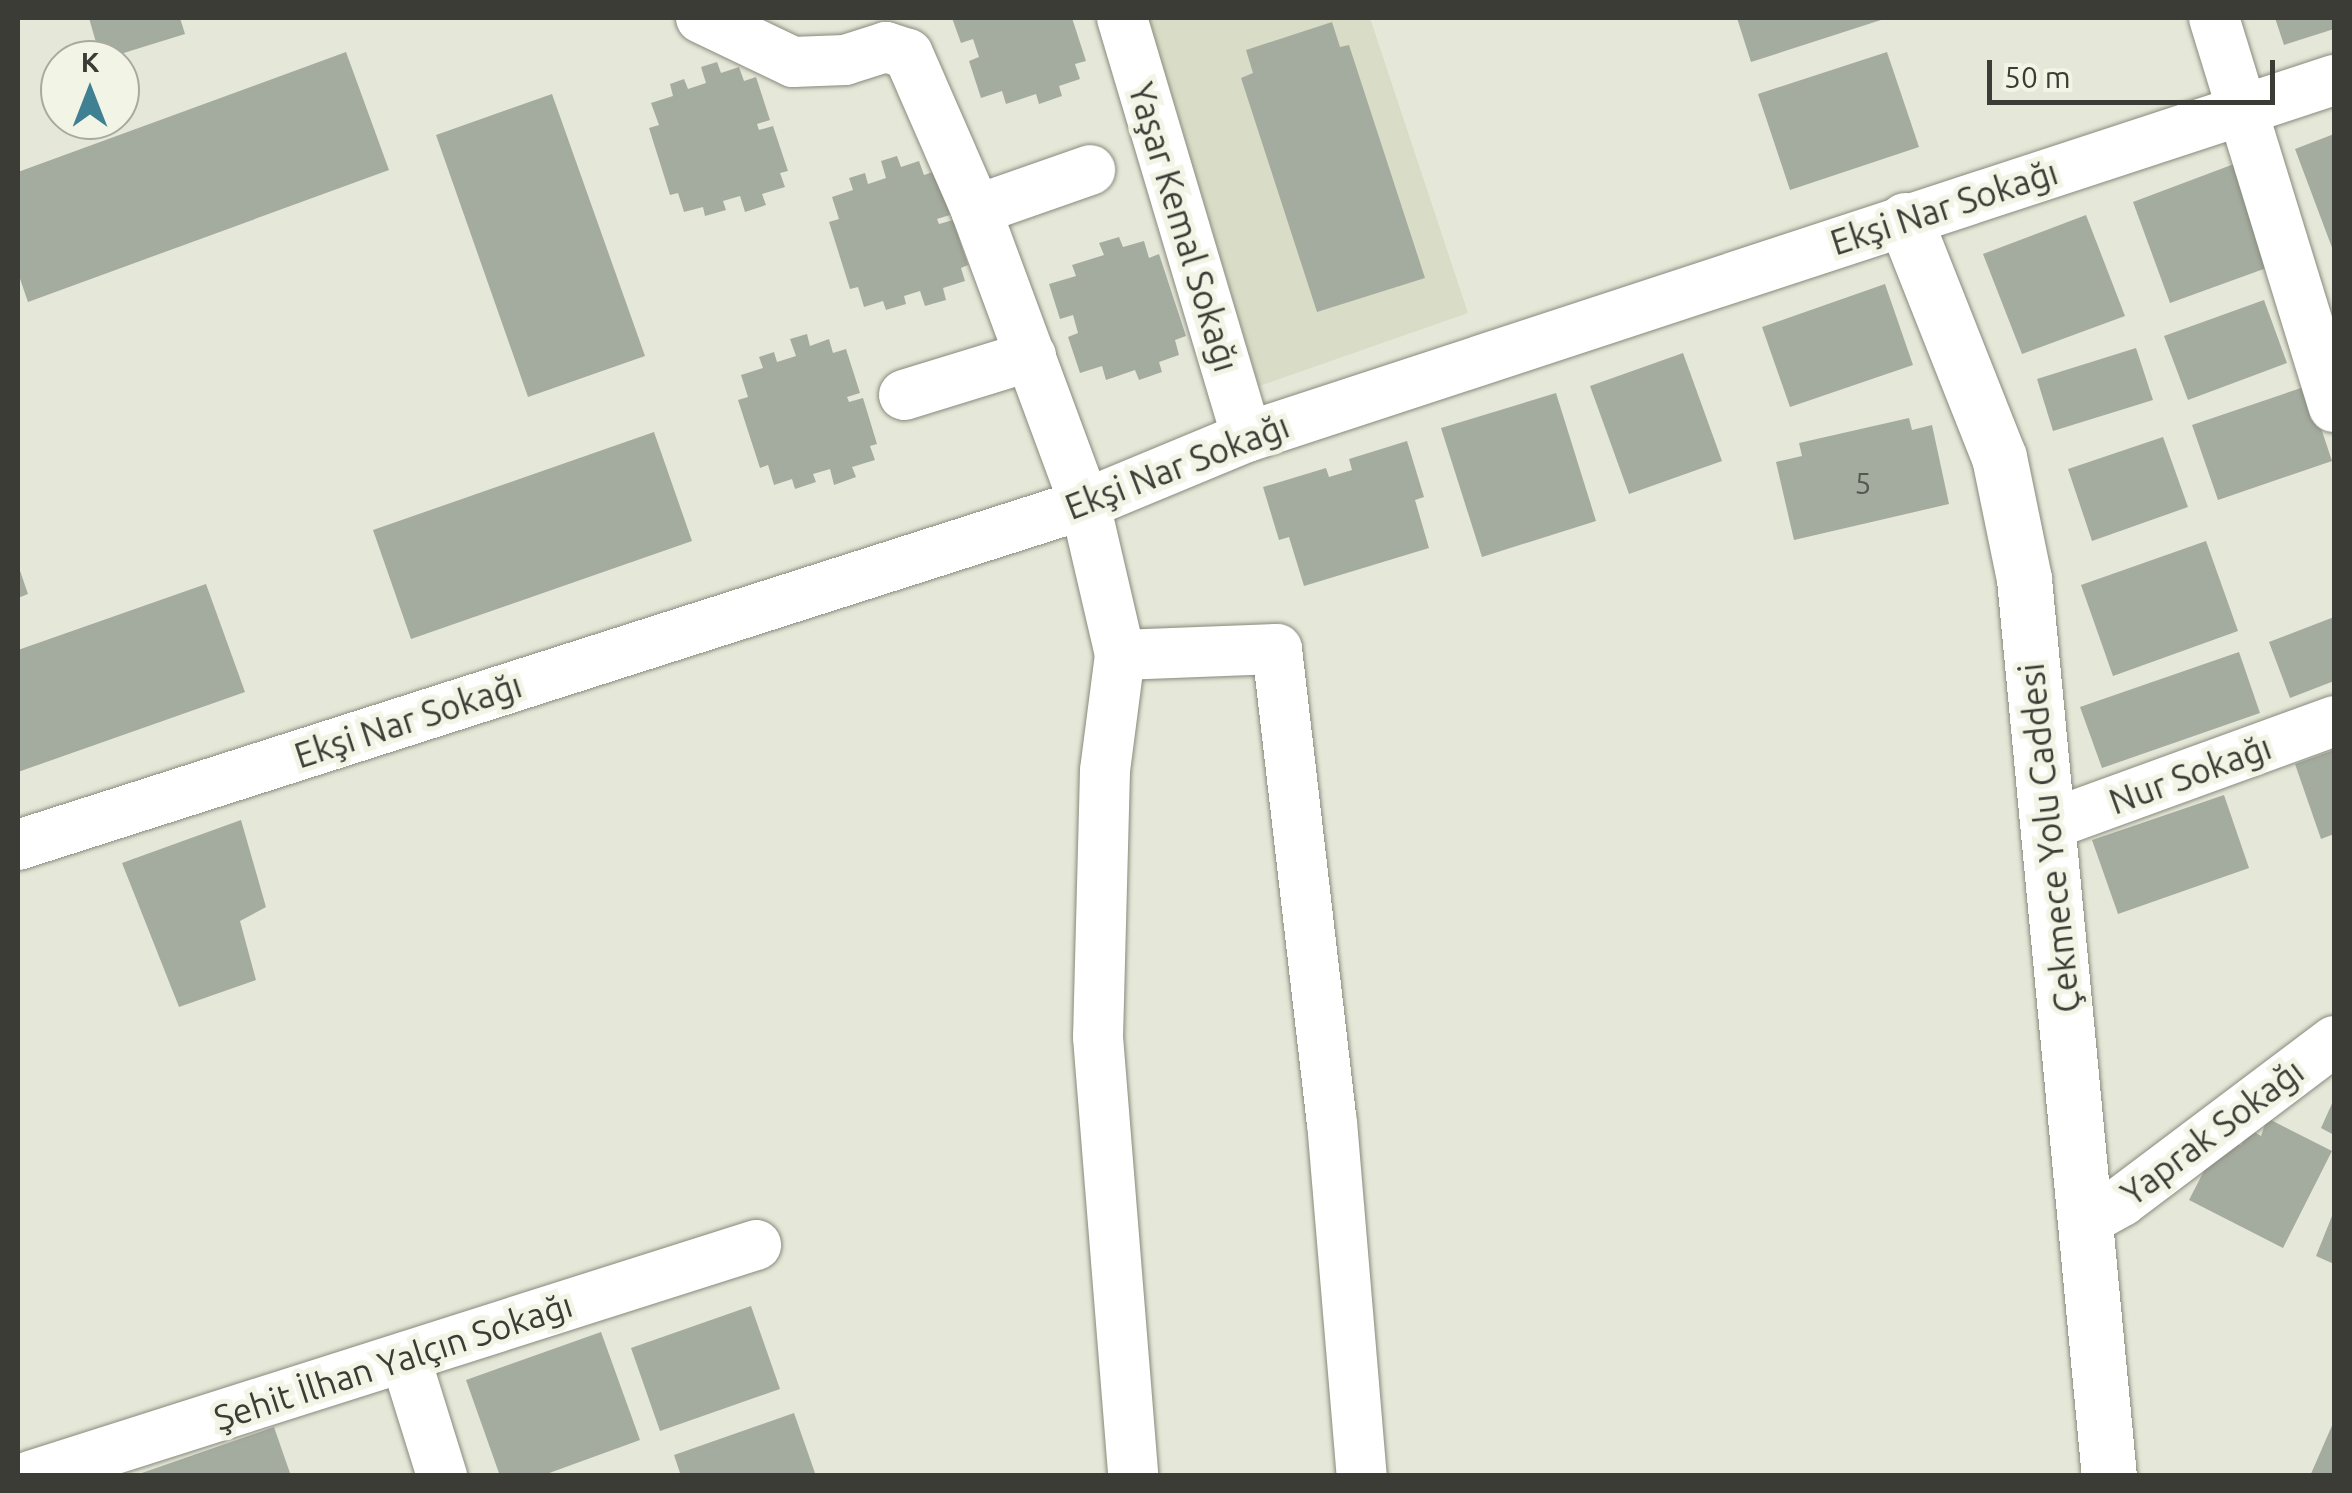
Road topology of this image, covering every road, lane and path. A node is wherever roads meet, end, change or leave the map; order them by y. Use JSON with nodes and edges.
{"nodes":[{"id":1,"x":701,"y":18,"type":"edge"},
{"id":2,"x":1122,"y":18,"type":"edge"},
{"id":3,"x":2214,"y":18,"type":"edge"},
{"id":4,"x":2334,"y":80,"type":"edge"},
{"id":5,"x":2243,"y":111,"type":"junction"},
{"id":6,"x":1090,"y":170,"type":"dead end"},
{"id":7,"x":976,"y":210,"type":"junction"},
{"id":8,"x":1904,"y":220,"type":"junction"},
{"id":9,"x":1031,"y":356,"type":"junction"},
{"id":10,"x":904,"y":395,"type":"dead end"},
{"id":11,"x":2334,"y":407,"type":"edge"},
{"id":12,"x":1246,"y":437,"type":"junction"},
{"id":13,"x":1085,"y":504,"type":"junction"},
{"id":14,"x":1120,"y":655,"type":"junction"},
{"id":15,"x":2334,"y":721,"type":"edge"},
{"id":16,"x":2046,"y":826,"type":"junction"},
{"id":17,"x":18,"y":845,"type":"edge"},
{"id":18,"x":2334,"y":1041,"type":"edge"},
{"id":19,"x":2088,"y":1220,"type":"junction"},
{"id":20,"x":756,"y":1245,"type":"dead end"},
{"id":21,"x":405,"y":1357,"type":"junction"},
{"id":22,"x":30,"y":1476,"type":"edge"},
{"id":23,"x":442,"y":1476,"type":"edge"},
{"id":24,"x":1133,"y":1476,"type":"edge"},
{"id":25,"x":1362,"y":1476,"type":"edge"},
{"id":26,"x":2109,"y":1476,"type":"edge"}],
"edges":[{"from":1,"to":7,"type":"street"},
{"from":2,"to":12,"type":"street","name":"Yaşar Kemal Sokağı"},
{"from":3,"to":5,"type":"street"},
{"from":4,"to":5,"type":"street","name":"Ekşi Nar Sokağı"},
{"from":5,"to":8,"type":"street","name":"Ekşi Nar Sokağı"},
{"from":5,"to":11,"type":"street"},
{"from":6,"to":7,"type":"street"},
{"from":7,"to":9,"type":"street"},
{"from":8,"to":12,"type":"street","name":"Ekşi Nar Sokağı"},
{"from":8,"to":16,"type":"main road","name":"Çekmece Yolu Caddesi"},
{"from":9,"to":10,"type":"street"},
{"from":9,"to":13,"type":"street"},
{"from":12,"to":13,"type":"street","name":"Ekşi Nar Sokağı"},
{"from":13,"to":14,"type":"street"},
{"from":13,"to":17,"type":"street","name":"Ekşi Nar Sokağı"},
{"from":14,"to":24,"type":"street"},
{"from":14,"to":25,"type":"street"},
{"from":15,"to":16,"type":"street","name":"Nur Sokağı"},
{"from":16,"to":19,"type":"main road","name":"Çekmece Yolu Caddesi"},
{"from":18,"to":19,"type":"street","name":"Yaprak Sokağı"},
{"from":19,"to":26,"type":"main road","name":"Çekmece Yolu Caddesi"},
{"from":20,"to":21,"type":"street","name":"Şehit İlhan Yalçın Sokağı"},
{"from":21,"to":22,"type":"street","name":"Şehit İlhan Yalçın Sokağı"},
{"from":21,"to":23,"type":"street"}]}
